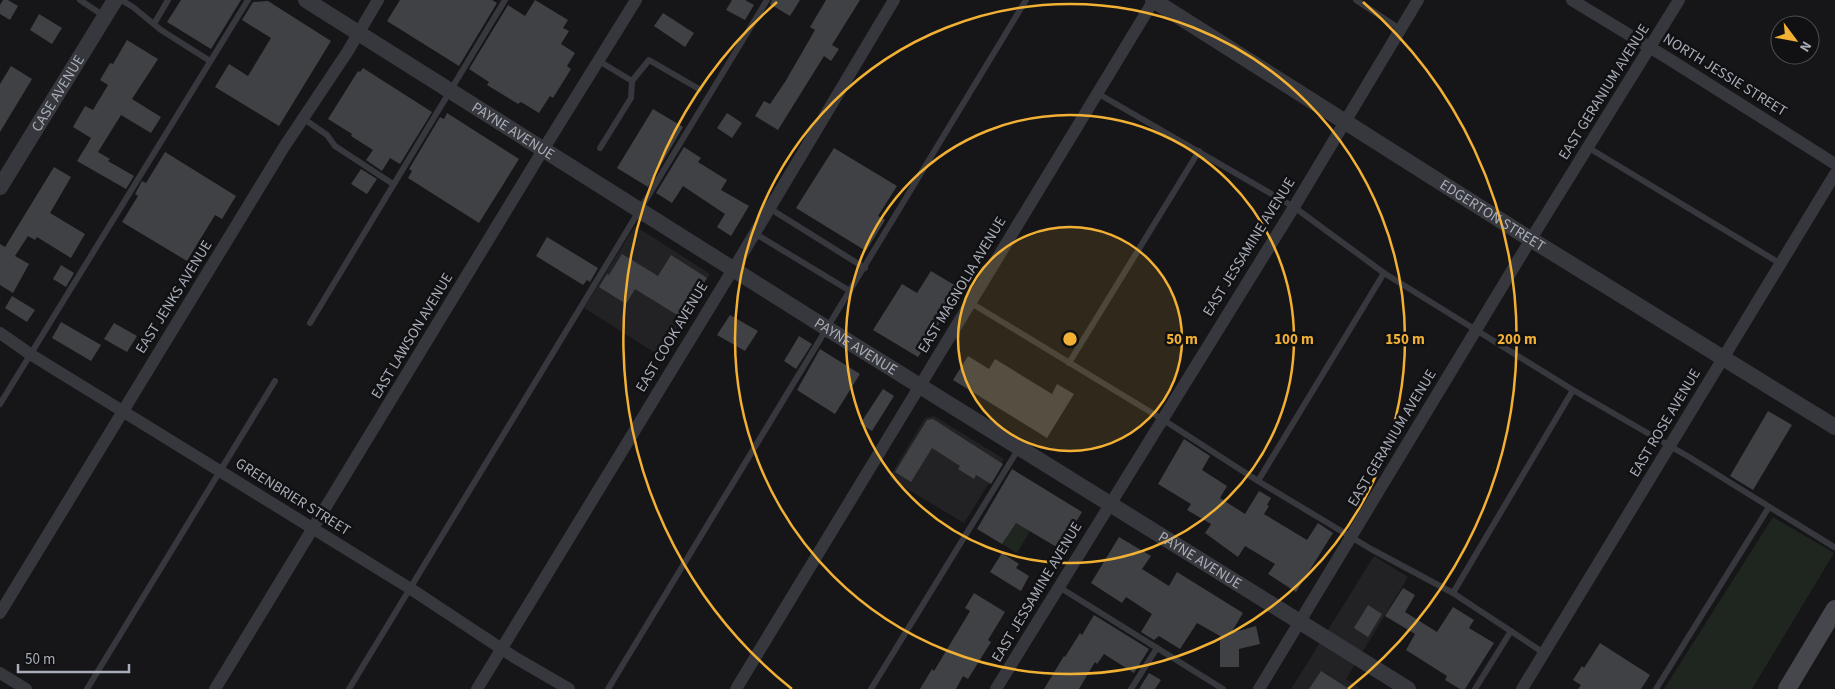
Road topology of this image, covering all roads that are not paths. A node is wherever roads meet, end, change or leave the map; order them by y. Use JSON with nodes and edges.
{"nodes":[{"id":1,"x":80,"y":0,"type":"edge"},
{"id":2,"x":115,"y":0,"type":"edge"},
{"id":3,"x":122,"y":0,"type":"edge"},
{"id":4,"x":168,"y":0,"type":"edge"},
{"id":5,"x":248,"y":0,"type":"edge"},
{"id":6,"x":306,"y":0,"type":"edge"},
{"id":7,"x":378,"y":0,"type":"edge"},
{"id":8,"x":505,"y":0,"type":"edge"},
{"id":9,"x":636,"y":0,"type":"edge"},
{"id":10,"x":767,"y":0,"type":"edge"},
{"id":11,"x":894,"y":0,"type":"edge"},
{"id":12,"x":1026,"y":0,"type":"edge"},
{"id":13,"x":1153,"y":0,"type":"edge"},
{"id":14,"x":1356,"y":0,"type":"edge"},
{"id":15,"x":1418,"y":0,"type":"edge"},
{"id":16,"x":1572,"y":0,"type":"edge"},
{"id":17,"x":1680,"y":0,"type":"edge"},
{"id":18,"x":105,"y":16,"type":"junction"},
{"id":19,"x":154,"y":24,"type":"junction"},
{"id":20,"x":1400,"y":29,"type":"junction"},
{"id":21,"x":359,"y":33,"type":"junction"},
{"id":22,"x":1650,"y":47,"type":"junction"},
{"id":23,"x":210,"y":61,"type":"junction"},
{"id":24,"x":599,"y":61,"type":"junction"},
{"id":25,"x":632,"y":81,"type":"junction"},
{"id":26,"x":699,"y":89,"type":"dead end"},
{"id":27,"x":449,"y":92,"type":"junction"},
{"id":28,"x":1098,"y":93,"type":"junction"},
{"id":29,"x":304,"y":119,"type":"junction"},
{"id":30,"x":1344,"y":121,"type":"junction"},
{"id":31,"x":600,"y":148,"type":"dead end"},
{"id":32,"x":1589,"y":148,"type":"junction"},
{"id":33,"x":543,"y":150,"type":"junction"},
{"id":34,"x":1199,"y":152,"type":"junction"},
{"id":35,"x":1835,"y":164,"type":"edge"},
{"id":36,"x":1835,"y":174,"type":"edge"},
{"id":37,"x":393,"y":184,"type":"junction"},
{"id":38,"x":0,"y":187,"type":"edge"},
{"id":39,"x":1294,"y":207,"type":"junction"},
{"id":40,"x":769,"y":208,"type":"junction"},
{"id":41,"x":640,"y":209,"type":"junction"},
{"id":42,"x":754,"y":233,"type":"junction"},
{"id":43,"x":1531,"y":239,"type":"junction"},
{"id":44,"x":1781,"y":264,"type":"junction"},
{"id":45,"x":733,"y":268,"type":"junction"},
{"id":46,"x":865,"y":268,"type":"junction"},
{"id":47,"x":1384,"y":274,"type":"junction"},
{"id":48,"x":850,"y":291,"type":"junction"},
{"id":49,"x":970,"y":303,"type":"junction"},
{"id":50,"x":310,"y":323,"type":"dead end"},
{"id":51,"x":828,"y":328,"type":"junction"},
{"id":52,"x":1476,"y":330,"type":"junction"},
{"id":53,"x":0,"y":333,"type":"edge"},
{"id":54,"x":30,"y":354,"type":"junction"},
{"id":55,"x":1724,"y":357,"type":"junction"},
{"id":56,"x":1069,"y":363,"type":"junction"},
{"id":57,"x":275,"y":381,"type":"dead end"},
{"id":58,"x":920,"y":386,"type":"junction"},
{"id":59,"x":1573,"y":390,"type":"junction"},
{"id":60,"x":0,"y":404,"type":"edge"},
{"id":61,"x":123,"y":410,"type":"junction"},
{"id":62,"x":1162,"y":419,"type":"junction"},
{"id":63,"x":1835,"y":426,"type":"edge"},
{"id":64,"x":1670,"y":446,"type":"junction"},
{"id":65,"x":1019,"y":447,"type":"junction"},
{"id":66,"x":221,"y":471,"type":"junction"},
{"id":67,"x":1258,"y":481,"type":"junction"},
{"id":68,"x":1110,"y":503,"type":"junction"},
{"id":69,"x":1769,"y":507,"type":"junction"},
{"id":70,"x":313,"y":529,"type":"junction"},
{"id":71,"x":1352,"y":537,"type":"junction"},
{"id":72,"x":1834,"y":547,"type":"edge"},
{"id":73,"x":1059,"y":587,"type":"junction"},
{"id":74,"x":411,"y":589,"type":"junction"},
{"id":75,"x":1453,"y":594,"type":"junction"},
{"id":76,"x":1835,"y":609,"type":"edge"},
{"id":77,"x":0,"y":613,"type":"edge"},
{"id":78,"x":1301,"y":622,"type":"junction"},
{"id":79,"x":1511,"y":631,"type":"junction"},
{"id":80,"x":1156,"y":648,"type":"junction"},
{"id":81,"x":501,"y":649,"type":"junction"},
{"id":82,"x":1544,"y":653,"type":"junction"},
{"id":83,"x":0,"y":673,"type":"edge"},
{"id":84,"x":1401,"y":687,"type":"edge"},
{"id":85,"x":26,"y":689,"type":"edge"},
{"id":86,"x":87,"y":689,"type":"edge"},
{"id":87,"x":215,"y":689,"type":"edge"},
{"id":88,"x":349,"y":689,"type":"edge"},
{"id":89,"x":477,"y":689,"type":"edge"},
{"id":90,"x":569,"y":689,"type":"edge"},
{"id":91,"x":608,"y":689,"type":"edge"},
{"id":92,"x":736,"y":689,"type":"edge"},
{"id":93,"x":871,"y":689,"type":"edge"},
{"id":94,"x":996,"y":689,"type":"edge"},
{"id":95,"x":1131,"y":689,"type":"edge"},
{"id":96,"x":1223,"y":689,"type":"edge"},
{"id":97,"x":1260,"y":689,"type":"edge"},
{"id":98,"x":1475,"y":689,"type":"edge"},
{"id":99,"x":1522,"y":689,"type":"edge"},
{"id":100,"x":1656,"y":689,"type":"edge"},
{"id":101,"x":1787,"y":689,"type":"edge"}],
"edges":[{"from":1,"to":18,"type":"lane"},
{"from":2,"to":18,"type":"street","name":"CASE AVENUE"},
{"from":3,"to":19,"type":"lane"},
{"from":4,"to":19,"type":"lane"},
{"from":5,"to":23,"type":"lane"},
{"from":6,"to":21,"type":"street","name":"PAYNE AVENUE"},
{"from":7,"to":21,"type":"street","name":"EAST JENKS AVENUE"},
{"from":8,"to":27,"type":"lane"},
{"from":9,"to":24,"type":"street","name":"EAST LAWSON AVENUE"},
{"from":10,"to":41,"type":"lane"},
{"from":11,"to":40,"type":"street","name":"EAST COOK AVENUE"},
{"from":12,"to":46,"type":"lane"},
{"from":13,"to":28,"type":"street","name":"EAST MAGNOLIA AVENUE"},
{"from":13,"to":30,"type":"street","name":"EDGERTON STREET"},
{"from":14,"to":20,"type":"lane"},
{"from":15,"to":20,"type":"street","name":"EAST JESSAMINE AVENUE"},
{"from":16,"to":22,"type":"street","name":"NORTH JESSIE STREET"},
{"from":17,"to":22,"type":"street","name":"EAST GERANIUM AVENUE"},
{"from":18,"to":38,"type":"street","name":"CASE AVENUE"},
{"from":19,"to":23,"type":"lane"},
{"from":20,"to":30,"type":"street","name":"EAST JESSAMINE AVENUE"},
{"from":21,"to":27,"type":"street","name":"PAYNE AVENUE"},
{"from":21,"to":29,"type":"street","name":"EAST JENKS AVENUE"},
{"from":22,"to":32,"type":"street","name":"EAST GERANIUM AVENUE"},
{"from":22,"to":35,"type":"street","name":"NORTH JESSIE STREET"},
{"from":23,"to":54,"type":"lane"},
{"from":24,"to":25,"type":"lane"},
{"from":24,"to":33,"type":"street","name":"EAST LAWSON AVENUE"},
{"from":25,"to":26,"type":"lane"},
{"from":25,"to":31,"type":"lane"},
{"from":27,"to":33,"type":"street","name":"PAYNE AVENUE"},
{"from":27,"to":37,"type":"lane"},
{"from":28,"to":34,"type":"lane"},
{"from":28,"to":49,"type":"street","name":"EAST MAGNOLIA AVENUE"},
{"from":29,"to":37,"type":"lane"},
{"from":29,"to":61,"type":"street","name":"EAST JENKS AVENUE"},
{"from":30,"to":39,"type":"street","name":"EAST JESSAMINE AVENUE"},
{"from":30,"to":43,"type":"street","name":"EDGERTON STREET"},
{"from":32,"to":43,"type":"street","name":"EAST GERANIUM AVENUE"},
{"from":32,"to":44,"type":"lane"},
{"from":33,"to":41,"type":"street","name":"PAYNE AVENUE"},
{"from":33,"to":70,"type":"street","name":"EAST LAWSON AVENUE"},
{"from":34,"to":39,"type":"lane"},
{"from":34,"to":56,"type":"lane"},
{"from":36,"to":44,"type":"street","name":"EAST ROSE AVENUE"},
{"from":37,"to":50,"type":"lane"},
{"from":39,"to":47,"type":"lane"},
{"from":39,"to":62,"type":"street","name":"EAST JESSAMINE AVENUE"},
{"from":40,"to":42,"type":"street","name":"EAST COOK AVENUE"},
{"from":40,"to":46,"type":"lane"},
{"from":41,"to":45,"type":"street","name":"PAYNE AVENUE"},
{"from":41,"to":74,"type":"lane"},
{"from":42,"to":45,"type":"street","name":"EAST COOK AVENUE"},
{"from":42,"to":48,"type":"lane"},
{"from":43,"to":52,"type":"street","name":"EAST GERANIUM AVENUE"},
{"from":43,"to":55,"type":"street","name":"EDGERTON STREET"},
{"from":44,"to":55,"type":"street","name":"EAST ROSE AVENUE"},
{"from":45,"to":51,"type":"street","name":"PAYNE AVENUE"},
{"from":45,"to":81,"type":"street","name":"EAST COOK AVENUE"},
{"from":46,"to":48,"type":"lane"},
{"from":47,"to":52,"type":"lane"},
{"from":47,"to":67,"type":"lane"},
{"from":48,"to":51,"type":"lane"},
{"from":49,"to":56,"type":"lane"},
{"from":49,"to":58,"type":"street","name":"EAST MAGNOLIA AVENUE"},
{"from":51,"to":58,"type":"street","name":"PAYNE AVENUE"},
{"from":51,"to":91,"type":"lane"},
{"from":52,"to":59,"type":"lane"},
{"from":52,"to":71,"type":"street","name":"EAST GERANIUM AVENUE"},
{"from":53,"to":54,"type":"street","name":"GREENBRIER STREET"},
{"from":54,"to":60,"type":"lane"},
{"from":54,"to":61,"type":"street","name":"GREENBRIER STREET"},
{"from":55,"to":63,"type":"street","name":"EDGERTON STREET"},
{"from":55,"to":64,"type":"street","name":"EAST ROSE AVENUE"},
{"from":56,"to":62,"type":"lane"},
{"from":57,"to":66,"type":"lane"},
{"from":58,"to":65,"type":"street","name":"PAYNE AVENUE"},
{"from":58,"to":92,"type":"street","name":"EAST MAGNOLIA AVENUE"},
{"from":59,"to":64,"type":"lane"},
{"from":59,"to":75,"type":"lane"},
{"from":61,"to":66,"type":"street","name":"GREENBRIER STREET"},
{"from":61,"to":77,"type":"street","name":"EAST JENKS AVENUE"},
{"from":62,"to":67,"type":"lane"},
{"from":62,"to":68,"type":"street","name":"EAST JESSAMINE AVENUE"},
{"from":64,"to":69,"type":"lane"},
{"from":64,"to":82,"type":"street","name":"EAST ROSE AVENUE"},
{"from":65,"to":68,"type":"street","name":"PAYNE AVENUE"},
{"from":65,"to":93,"type":"lane"},
{"from":66,"to":70,"type":"street","name":"GREENBRIER STREET"},
{"from":66,"to":86,"type":"lane"},
{"from":67,"to":71,"type":"lane"},
{"from":68,"to":73,"type":"street","name":"EAST JESSAMINE AVENUE"},
{"from":68,"to":78,"type":"street","name":"PAYNE AVENUE"},
{"from":69,"to":72,"type":"lane"},
{"from":69,"to":100,"type":"lane"},
{"from":70,"to":74,"type":"street","name":"GREENBRIER STREET"},
{"from":70,"to":87,"type":"street","name":"EAST LAWSON AVENUE"},
{"from":71,"to":75,"type":"lane"},
{"from":71,"to":78,"type":"street","name":"EAST GERANIUM AVENUE"},
{"from":73,"to":80,"type":"lane"},
{"from":73,"to":94,"type":"street","name":"EAST JESSAMINE AVENUE"},
{"from":74,"to":81,"type":"street","name":"GREENBRIER STREET"},
{"from":74,"to":88,"type":"lane"},
{"from":75,"to":79,"type":"lane"},
{"from":76,"to":101,"type":"main road"},
{"from":78,"to":84,"type":"street","name":"PAYNE AVENUE"},
{"from":78,"to":97,"type":"street","name":"EAST GERANIUM AVENUE"},
{"from":79,"to":82,"type":"lane"},
{"from":79,"to":98,"type":"lane"},
{"from":80,"to":95,"type":"lane"},
{"from":80,"to":96,"type":"lane"},
{"from":81,"to":89,"type":"street","name":"EAST COOK AVENUE"},
{"from":81,"to":90,"type":"street","name":"GREENBRIER STREET"},
{"from":82,"to":99,"type":"street","name":"EAST ROSE AVENUE"},
{"from":83,"to":85,"type":"street"}]}
